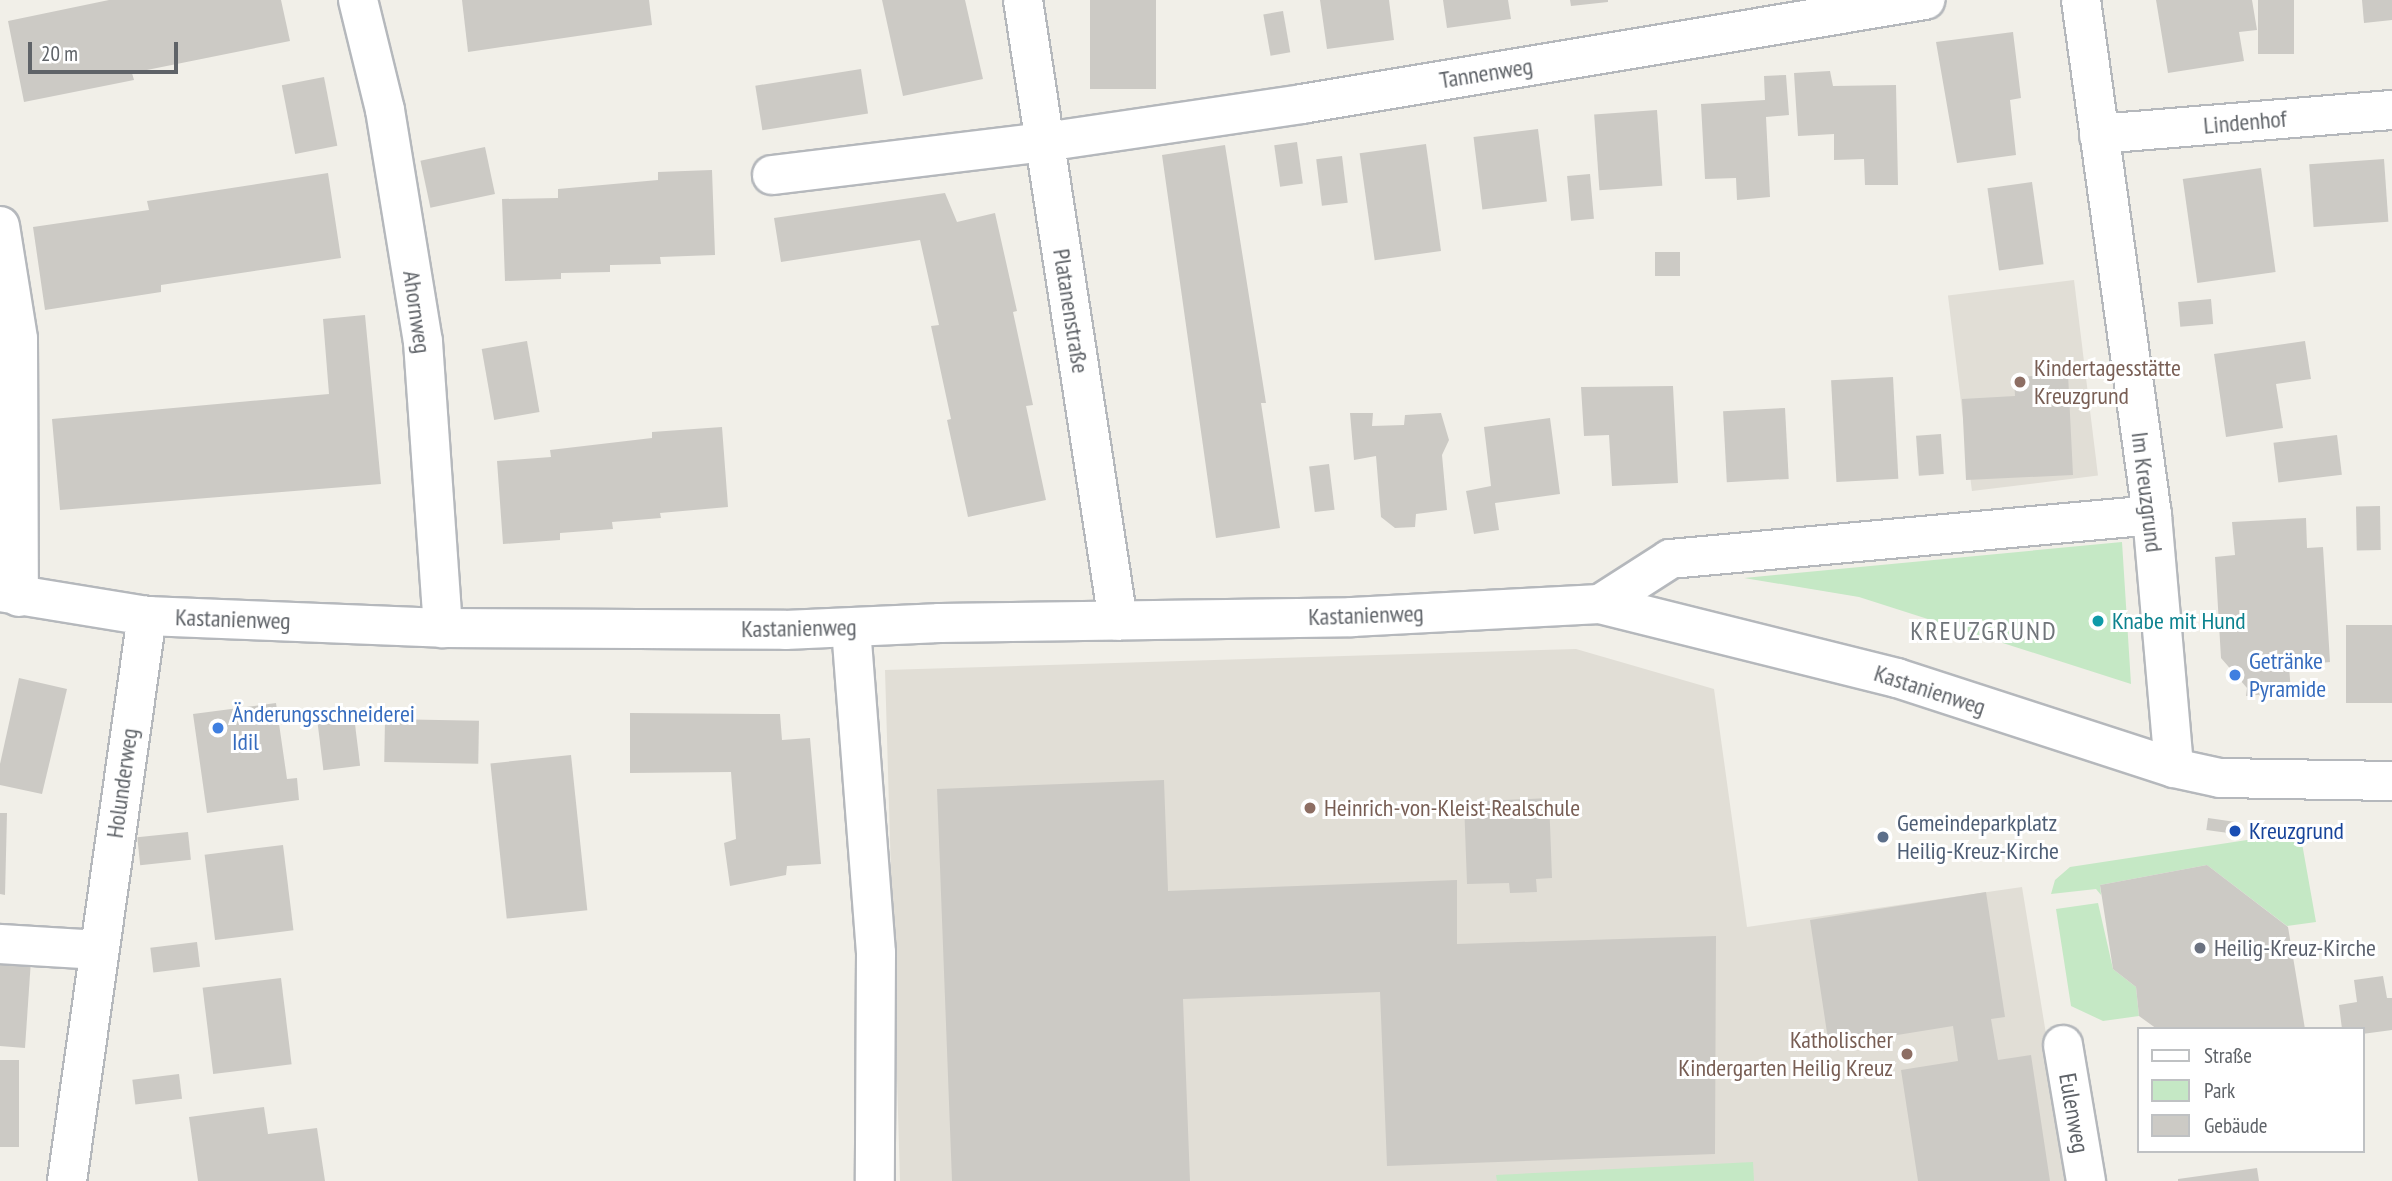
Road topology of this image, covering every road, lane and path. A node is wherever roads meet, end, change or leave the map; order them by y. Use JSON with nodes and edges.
{"nodes":[{"id":1,"x":358,"y":0,"type":"edge"},
{"id":2,"x":1023,"y":0,"type":"edge"},
{"id":3,"x":1925,"y":0,"type":"edge"},
{"id":4,"x":2081,"y":0,"type":"edge"},
{"id":5,"x":2392,"y":110,"type":"edge"},
{"id":6,"x":2099,"y":134,"type":"junction"},
{"id":7,"x":1045,"y":142,"type":"junction"},
{"id":8,"x":772,"y":175,"type":"dead end"},
{"id":9,"x":0,"y":226,"type":"edge"},
{"id":10,"x":2152,"y":514,"type":"junction"},
{"id":11,"x":10,"y":594,"type":"edge"},
{"id":12,"x":1600,"y":604,"type":"junction"},
{"id":13,"x":147,"y":616,"type":"junction"},
{"id":14,"x":1118,"y":621,"type":"junction"},
{"id":15,"x":443,"y":628,"type":"junction"},
{"id":16,"x":851,"y":628,"type":"junction"},
{"id":17,"x":2174,"y":768,"type":"junction"},
{"id":18,"x":2392,"y":781,"type":"edge"},
{"id":19,"x":0,"y":944,"type":"edge"},
{"id":20,"x":97,"y":950,"type":"junction"},
{"id":21,"x":2063,"y":1045,"type":"dead end"},
{"id":22,"x":57,"y":1181,"type":"edge"},
{"id":23,"x":67,"y":1181,"type":"edge"},
{"id":24,"x":874,"y":1181,"type":"edge"},
{"id":25,"x":2086,"y":1181,"type":"edge"}],
"edges":[{"from":1,"to":15,"type":"street","name":"Ahornweg"},
{"from":2,"to":7,"type":"street","name":"Platanenstraße"},
{"from":3,"to":7,"type":"street","name":"Tannenweg"},
{"from":4,"to":6,"type":"street","name":"Im Kreuzgrund"},
{"from":5,"to":6,"type":"street","name":"Lindenhof"},
{"from":6,"to":10,"type":"street","name":"Im Kreuzgrund"},
{"from":7,"to":8,"type":"street","name":"Tannenweg"},
{"from":7,"to":14,"type":"street","name":"Platanenstraße"},
{"from":9,"to":11,"type":"street"},
{"from":10,"to":12,"type":"street","name":"Kastanienweg"},
{"from":10,"to":17,"type":"street","name":"Im Kreuzgrund"},
{"from":11,"to":13,"type":"street","name":"Kastanienweg"},
{"from":12,"to":14,"type":"street","name":"Kastanienweg"},
{"from":12,"to":17,"type":"street","name":"Kastanienweg"},
{"from":13,"to":15,"type":"street","name":"Kastanienweg"},
{"from":13,"to":20,"type":"street","name":"Holunderweg"},
{"from":14,"to":16,"type":"street","name":"Kastanienweg"},
{"from":15,"to":16,"type":"street","name":"Kastanienweg"},
{"from":16,"to":24,"type":"street"},
{"from":17,"to":18,"type":"street"},
{"from":19,"to":20,"type":"street"},
{"from":20,"to":23,"type":"street","name":"Holunderweg"},
{"from":21,"to":25,"type":"street","name":"Eulenweg"},
{"from":22,"to":23,"type":"street","name":"Holunderweg"}]}
